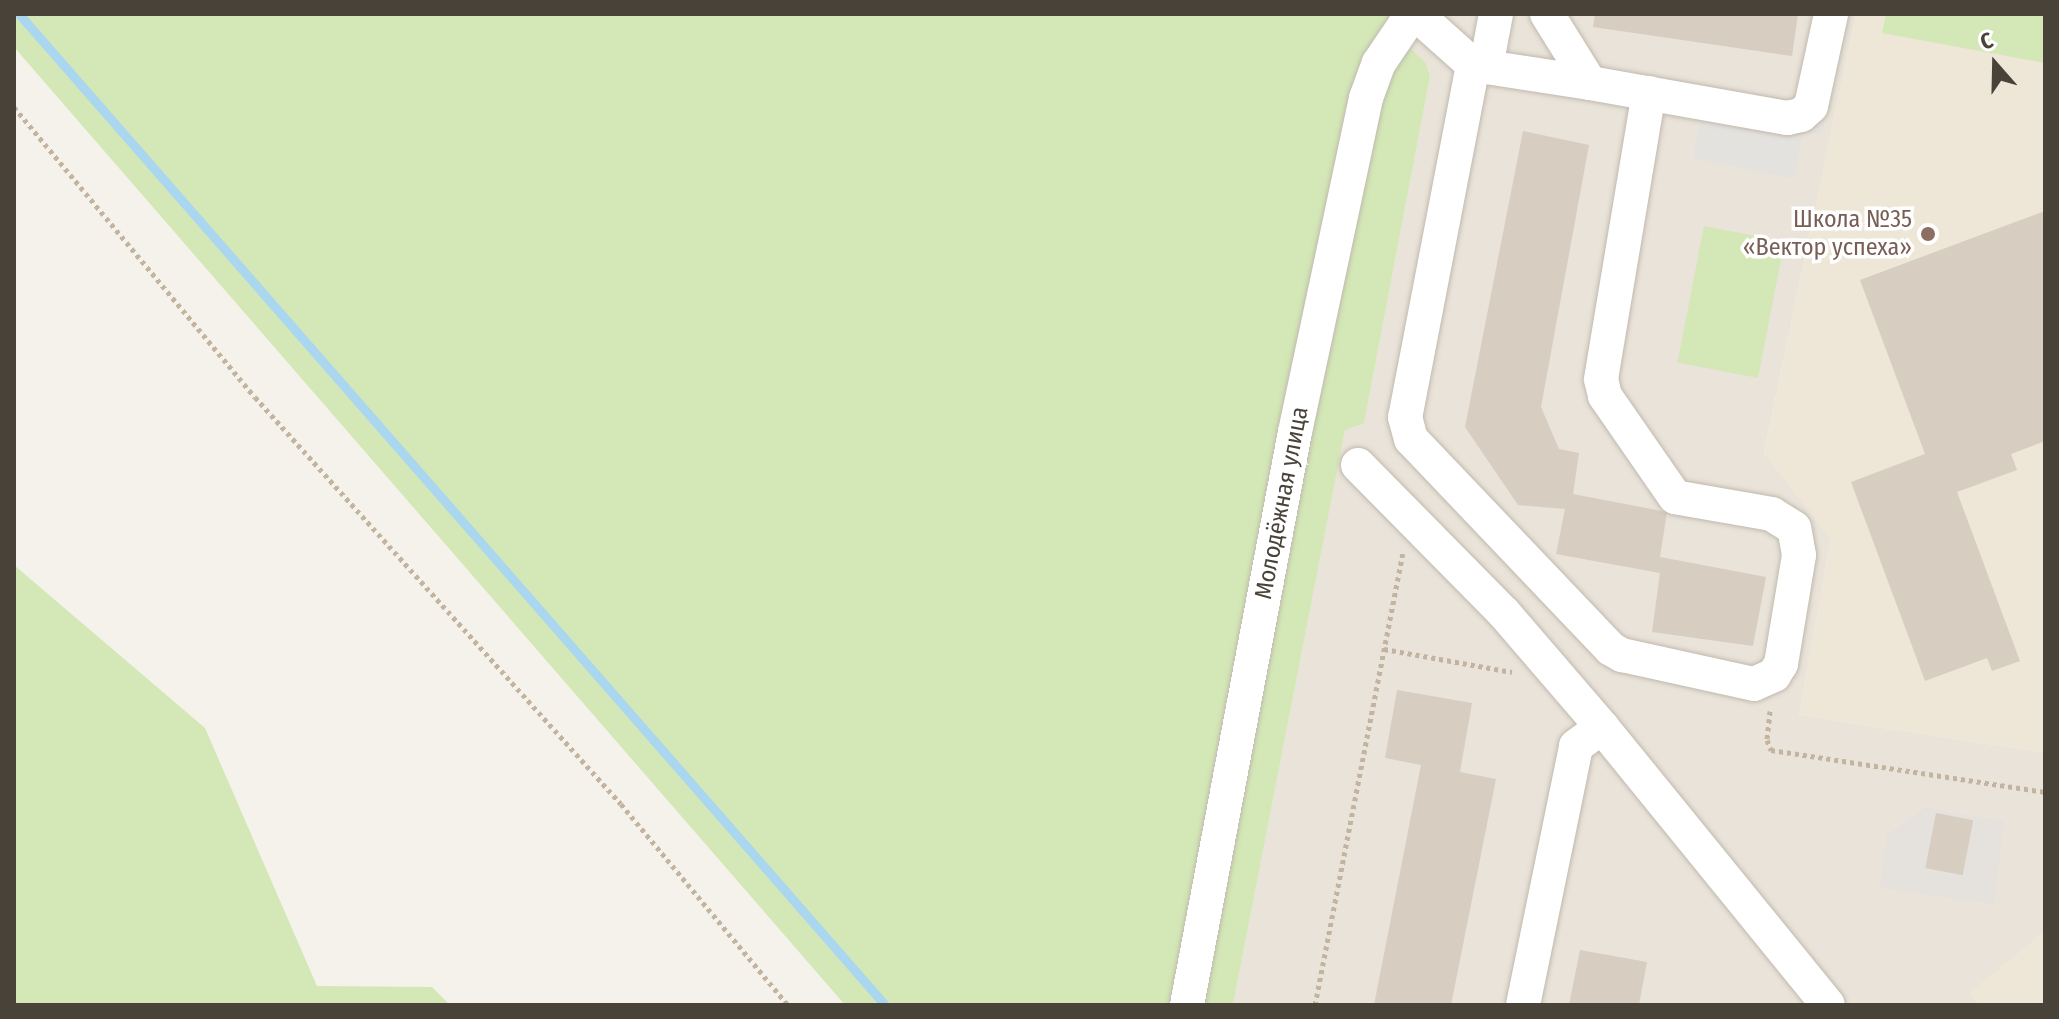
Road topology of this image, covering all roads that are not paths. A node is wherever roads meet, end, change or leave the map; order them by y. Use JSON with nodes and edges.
{"nodes":[{"id":1,"x":1414,"y":14,"type":"edge"},
{"id":2,"x":1496,"y":14,"type":"edge"},
{"id":3,"x":1547,"y":14,"type":"edge"},
{"id":4,"x":1831,"y":14,"type":"edge"},
{"id":5,"x":1480,"y":66,"type":"junction"},
{"id":6,"x":1590,"y":83,"type":"junction"},
{"id":7,"x":1649,"y":93,"type":"junction"},
{"id":8,"x":1358,"y":465,"type":"dead end"},
{"id":9,"x":1602,"y":727,"type":"junction"},
{"id":10,"x":1187,"y":1005,"type":"edge"},
{"id":11,"x":1523,"y":1005,"type":"edge"},
{"id":12,"x":1828,"y":1005,"type":"edge"}],
"edges":[{"from":1,"to":5,"type":"street"},
{"from":1,"to":10,"type":"street","name":"Молодёжная улица"},
{"from":2,"to":5,"type":"street"},
{"from":3,"to":6,"type":"street"},
{"from":4,"to":7,"type":"street"},
{"from":5,"to":6,"type":"street"},
{"from":5,"to":7,"type":"street"},
{"from":6,"to":7,"type":"street"},
{"from":8,"to":9,"type":"street"},
{"from":9,"to":11,"type":"street"},
{"from":9,"to":12,"type":"street"}]}
